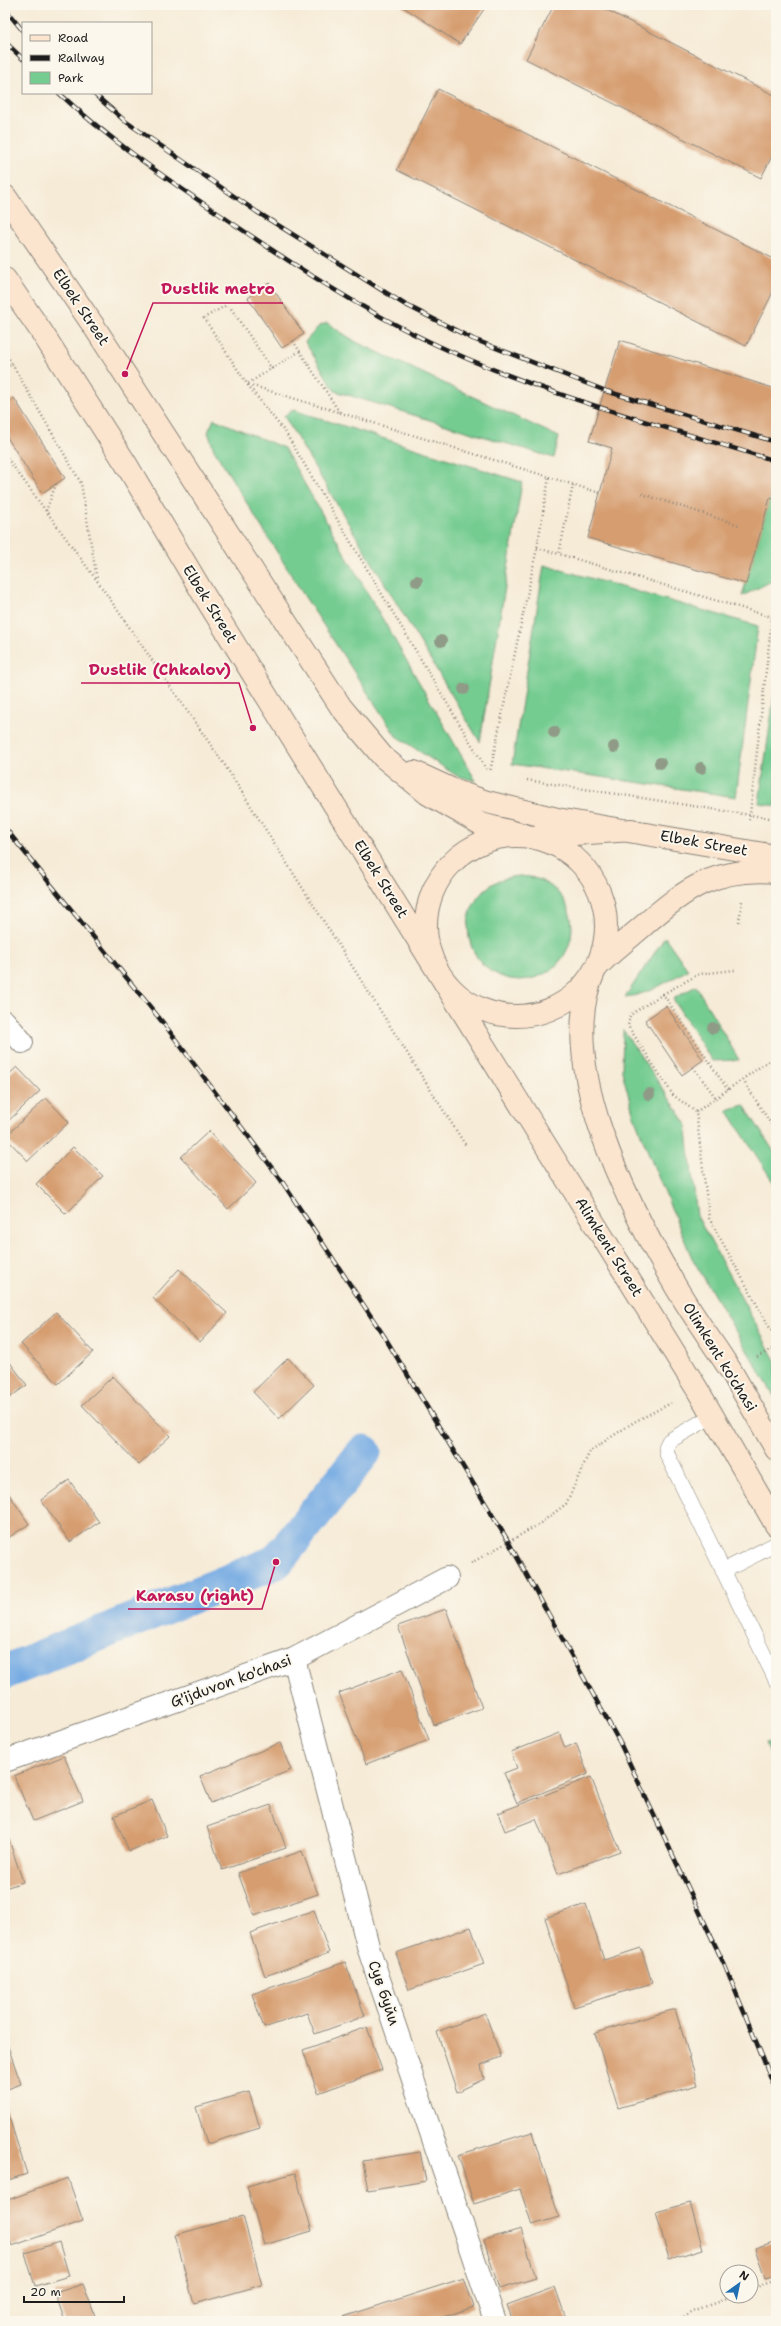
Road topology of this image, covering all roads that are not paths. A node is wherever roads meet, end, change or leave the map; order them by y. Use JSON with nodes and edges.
{"nodes":[{"id":1,"x":5,"y":196,"type":"edge"},
{"id":2,"x":5,"y":280,"type":"edge"},
{"id":3,"x":383,"y":757,"type":"junction"},
{"id":4,"x":632,"y":830,"type":"junction"},
{"id":5,"x":532,"y":837,"type":"junction"},
{"id":6,"x":776,"y":856,"type":"edge"},
{"id":7,"x":776,"y":872,"type":"edge"},
{"id":8,"x":438,"y":970,"type":"junction"},
{"id":9,"x":594,"y":970,"type":"junction"},
{"id":10,"x":5,"y":1022,"type":"edge"},
{"id":11,"x":22,"y":1042,"type":"dead end"},
{"id":12,"x":712,"y":1416,"type":"junction"},
{"id":13,"x":776,"y":1449,"type":"edge"},
{"id":14,"x":776,"y":1525,"type":"edge"},
{"id":15,"x":776,"y":1544,"type":"edge"},
{"id":16,"x":723,"y":1572,"type":"junction"},
{"id":17,"x":447,"y":1578,"type":"road end"},
{"id":18,"x":294,"y":1659,"type":"junction"},
{"id":19,"x":776,"y":1680,"type":"edge"},
{"id":20,"x":5,"y":1761,"type":"edge"},
{"id":21,"x":495,"y":2321,"type":"edge"}],
"edges":[{"from":1,"to":3,"type":"main road","name":"Elbek Street"},
{"from":2,"to":8,"type":"main road","name":"Elbek Street"},
{"from":3,"to":4,"type":"main road","name":"Elbek Street"},
{"from":3,"to":5,"type":"main road","name":"Elbek Street"},
{"from":4,"to":5,"type":"main road","name":"Elbek Street"},
{"from":4,"to":6,"type":"main road","name":"Elbek Street"},
{"from":5,"to":8,"type":"main road"},
{"from":5,"to":9,"type":"main road"},
{"from":7,"to":9,"type":"main road","name":"Elbek Street"},
{"from":8,"to":9,"type":"main road"},
{"from":8,"to":12,"type":"main road","name":"Alimkent Street"},
{"from":9,"to":13,"type":"main road"},
{"from":10,"to":11,"type":"street"},
{"from":12,"to":14,"type":"main road","name":"Alimkent Street"},
{"from":12,"to":16,"type":"lane"},
{"from":15,"to":16,"type":"lane"},
{"from":16,"to":19,"type":"lane"},
{"from":17,"to":18,"type":"street","name":"G'ijduvon ko'chasi"},
{"from":18,"to":20,"type":"street","name":"G'ijduvon ko'chasi"},
{"from":18,"to":21,"type":"street","name":"Сув буйи"}]}
